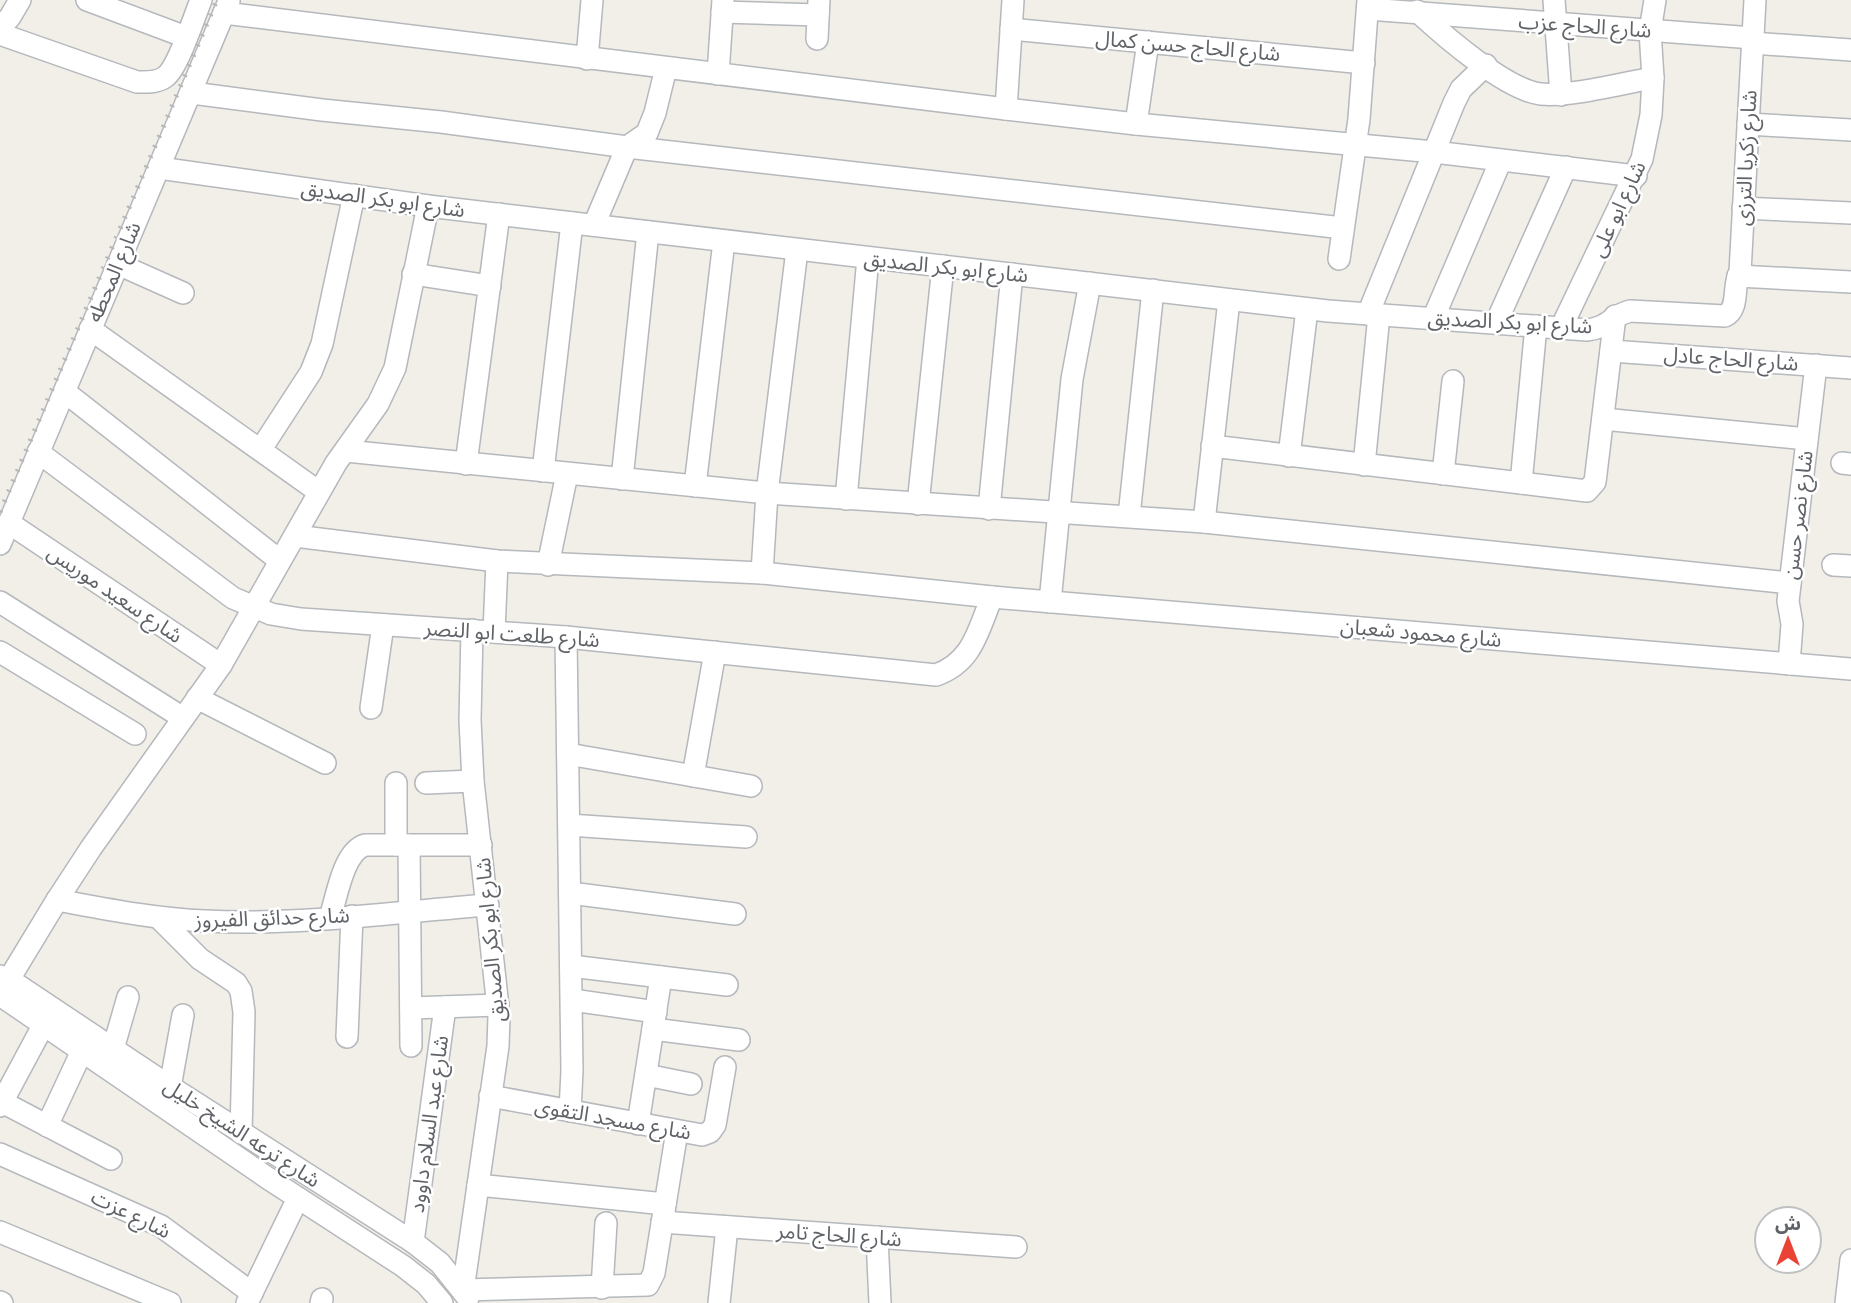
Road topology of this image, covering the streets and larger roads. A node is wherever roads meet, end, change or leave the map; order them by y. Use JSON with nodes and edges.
{"nodes":[{"id":1,"x":86,"y":0,"type":"edge"},
{"id":2,"x":201,"y":0,"type":"edge"},
{"id":3,"x":592,"y":0,"type":"edge"},
{"id":4,"x":1013,"y":0,"type":"edge"},
{"id":5,"x":1554,"y":0,"type":"edge"},
{"id":6,"x":1655,"y":0,"type":"edge"},
{"id":7,"x":1755,"y":0,"type":"edge"},
{"id":8,"x":1368,"y":4,"type":"edge"},
{"id":9,"x":227,"y":6,"type":"edge"},
{"id":10,"x":722,"y":6,"type":"edge"},
{"id":11,"x":1413,"y":6,"type":"edge"},
{"id":12,"x":819,"y":8,"type":"edge"},
{"id":13,"x":6,"y":19,"type":"edge"},
{"id":14,"x":1555,"y":23,"type":"junction"},
{"id":15,"x":1011,"y":29,"type":"junction"},
{"id":16,"x":1650,"y":31,"type":"junction"},
{"id":17,"x":186,"y":37,"type":"junction"},
{"id":18,"x":817,"y":39,"type":"dead end"},
{"id":19,"x":1752,"y":40,"type":"junction"},
{"id":20,"x":1148,"y":42,"type":"junction"},
{"id":21,"x":1851,"y":50,"type":"edge"},
{"id":22,"x":587,"y":59,"type":"junction"},
{"id":23,"x":1364,"y":63,"type":"junction"},
{"id":24,"x":1486,"y":65,"type":"junction"},
{"id":25,"x":666,"y":68,"type":"junction"},
{"id":26,"x":718,"y":74,"type":"junction"},
{"id":27,"x":1653,"y":78,"type":"junction"},
{"id":28,"x":192,"y":93,"type":"junction"},
{"id":29,"x":1561,"y":95,"type":"junction"},
{"id":30,"x":1006,"y":109,"type":"junction"},
{"id":31,"x":1136,"y":124,"type":"junction"},
{"id":32,"x":1748,"y":124,"type":"junction"},
{"id":33,"x":1851,"y":130,"type":"edge"},
{"id":34,"x":1355,"y":144,"type":"junction"},
{"id":35,"x":627,"y":147,"type":"junction"},
{"id":36,"x":1434,"y":152,"type":"junction"},
{"id":37,"x":1501,"y":160,"type":"junction"},
{"id":38,"x":1566,"y":167,"type":"junction"},
{"id":39,"x":159,"y":168,"type":"junction"},
{"id":40,"x":1636,"y":176,"type":"junction"},
{"id":41,"x":354,"y":195,"type":"junction"},
{"id":42,"x":428,"y":206,"type":"junction"},
{"id":43,"x":1743,"y":208,"type":"junction"},
{"id":44,"x":1851,"y":213,"type":"edge"},
{"id":45,"x":499,"y":214,"type":"junction"},
{"id":46,"x":583,"y":224,"type":"junction"},
{"id":47,"x":1342,"y":228,"type":"junction"},
{"id":48,"x":648,"y":232,"type":"junction"},
{"id":49,"x":724,"y":241,"type":"junction"},
{"id":50,"x":797,"y":250,"type":"junction"},
{"id":51,"x":868,"y":258,"type":"junction"},
{"id":52,"x":1339,"y":259,"type":"dead end"},
{"id":53,"x":118,"y":264,"type":"junction"},
{"id":54,"x":943,"y":266,"type":"junction"},
{"id":55,"x":413,"y":274,"type":"junction"},
{"id":56,"x":1012,"y":274,"type":"junction"},
{"id":57,"x":1738,"y":276,"type":"junction"},
{"id":58,"x":1851,"y":282,"type":"edge"},
{"id":59,"x":1090,"y":283,"type":"junction"},
{"id":60,"x":490,"y":286,"type":"junction"},
{"id":61,"x":1153,"y":290,"type":"junction"},
{"id":62,"x":183,"y":293,"type":"dead end"},
{"id":63,"x":1229,"y":300,"type":"junction"},
{"id":64,"x":1307,"y":309,"type":"junction"},
{"id":65,"x":1373,"y":314,"type":"junction"},
{"id":66,"x":1730,"y":314,"type":"joint"},
{"id":67,"x":1615,"y":316,"type":"junction"},
{"id":68,"x":1433,"y":319,"type":"junction"},
{"id":69,"x":1496,"y":323,"type":"junction"},
{"id":70,"x":1536,"y":326,"type":"junction"},
{"id":71,"x":1561,"y":328,"type":"junction"},
{"id":72,"x":90,"y":329,"type":"junction"},
{"id":73,"x":1611,"y":351,"type":"junction"},
{"id":74,"x":1816,"y":365,"type":"junction"},
{"id":75,"x":1851,"y":368,"type":"edge"},
{"id":76,"x":1453,"y":381,"type":"dead end"},
{"id":77,"x":65,"y":392,"type":"junction"},
{"id":78,"x":1603,"y":419,"type":"junction"},
{"id":79,"x":1807,"y":439,"type":"junction"},
{"id":80,"x":1212,"y":446,"type":"junction"},
{"id":81,"x":261,"y":449,"type":"junction"},
{"id":82,"x":346,"y":451,"type":"junction"},
{"id":83,"x":38,"y":452,"type":"junction"},
{"id":84,"x":1289,"y":456,"type":"junction"},
{"id":85,"x":466,"y":464,"type":"junction"},
{"id":86,"x":1364,"y":465,"type":"junction"},
{"id":87,"x":543,"y":471,"type":"junction"},
{"id":88,"x":567,"y":474,"type":"junction"},
{"id":89,"x":1443,"y":474,"type":"junction"},
{"id":90,"x":622,"y":479,"type":"junction"},
{"id":91,"x":1521,"y":483,"type":"junction"},
{"id":92,"x":695,"y":486,"type":"junction"},
{"id":93,"x":319,"y":492,"type":"junction"},
{"id":94,"x":767,"y":493,"type":"junction"},
{"id":95,"x":846,"y":499,"type":"junction"},
{"id":96,"x":918,"y":504,"type":"junction"},
{"id":97,"x":989,"y":509,"type":"junction"},
{"id":98,"x":1059,"y":514,"type":"junction"},
{"id":99,"x":1129,"y":516,"type":"junction"},
{"id":100,"x":1204,"y":522,"type":"junction"},
{"id":101,"x":9,"y":523,"type":"junction"},
{"id":102,"x":295,"y":536,"type":"junction"},
{"id":103,"x":0,"y":544,"type":"edge"},
{"id":104,"x":279,"y":560,"type":"junction"},
{"id":105,"x":497,"y":561,"type":"junction"},
{"id":106,"x":548,"y":565,"type":"junction"},
{"id":107,"x":762,"y":573,"type":"junction"},
{"id":108,"x":1790,"y":583,"type":"junction"},
{"id":109,"x":992,"y":597,"type":"junction"},
{"id":110,"x":0,"y":602,"type":"edge"},
{"id":111,"x":1051,"y":602,"type":"junction"},
{"id":112,"x":255,"y":608,"type":"junction"},
{"id":113,"x":383,"y":625,"type":"junction"},
{"id":114,"x":471,"y":630,"type":"junction"},
{"id":115,"x":494,"y":632,"type":"junction"},
{"id":116,"x":566,"y":638,"type":"junction"},
{"id":117,"x":0,"y":652,"type":"edge"},
{"id":118,"x":715,"y":652,"type":"junction"},
{"id":119,"x":1789,"y":664,"type":"junction"},
{"id":120,"x":221,"y":665,"type":"junction"},
{"id":121,"x":1851,"y":669,"type":"edge"},
{"id":122,"x":197,"y":698,"type":"junction"},
{"id":123,"x":371,"y":708,"type":"dead end"},
{"id":124,"x":183,"y":719,"type":"junction"},
{"id":125,"x":135,"y":734,"type":"dead end"},
{"id":126,"x":568,"y":754,"type":"junction"},
{"id":127,"x":325,"y":763,"type":"dead end"},
{"id":128,"x":693,"y":776,"type":"junction"},
{"id":129,"x":473,"y":781,"type":"junction"},
{"id":130,"x":396,"y":783,"type":"dead end"},
{"id":131,"x":426,"y":783,"type":"dead end"},
{"id":132,"x":751,"y":786,"type":"dead end"},
{"id":133,"x":569,"y":825,"type":"junction"},
{"id":134,"x":746,"y":837,"type":"dead end"},
{"id":135,"x":403,"y":845,"type":"junction"},
{"id":136,"x":481,"y":845,"type":"junction"},
{"id":137,"x":570,"y":892,"type":"junction"},
{"id":138,"x":57,"y":900,"type":"junction"},
{"id":139,"x":488,"y":905,"type":"junction"},
{"id":140,"x":410,"y":911,"type":"junction"},
{"id":141,"x":735,"y":914,"type":"dead end"},
{"id":142,"x":341,"y":917,"type":"junction"},
{"id":143,"x":159,"y":918,"type":"junction"},
{"id":144,"x":571,"y":966,"type":"junction"},
{"id":145,"x":661,"y":977,"type":"junction"},
{"id":146,"x":727,"y":985,"type":"dead end"},
{"id":147,"x":3,"y":986,"type":"edge"},
{"id":148,"x":128,"y":996,"type":"dead end"},
{"id":149,"x":572,"y":1000,"type":"junction"},
{"id":150,"x":498,"y":1005,"type":"junction"},
{"id":151,"x":444,"y":1007,"type":"junction"},
{"id":152,"x":411,"y":1008,"type":"junction"},
{"id":153,"x":183,"y":1015,"type":"dead end"},
{"id":154,"x":655,"y":1020,"type":"junction"},
{"id":155,"x":44,"y":1024,"type":"junction"},
{"id":156,"x":347,"y":1037,"type":"dead end"},
{"id":157,"x":738,"y":1040,"type":"dead end"},
{"id":158,"x":411,"y":1046,"type":"dead end"},
{"id":159,"x":113,"y":1049,"type":"junction"},
{"id":160,"x":82,"y":1051,"type":"junction"},
{"id":161,"x":725,"y":1067,"type":"dead end"},
{"id":162,"x":646,"y":1075,"type":"junction"},
{"id":163,"x":691,"y":1084,"type":"dead end"},
{"id":164,"x":170,"y":1087,"type":"junction"},
{"id":165,"x":491,"y":1096,"type":"junction"},
{"id":166,"x":1,"y":1105,"type":"edge"},
{"id":167,"x":570,"y":1111,"type":"junction"},
{"id":168,"x":638,"y":1124,"type":"junction"},
{"id":169,"x":47,"y":1126,"type":"junction"},
{"id":170,"x":677,"y":1131,"type":"junction"},
{"id":171,"x":241,"y":1133,"type":"junction"},
{"id":172,"x":0,"y":1154,"type":"edge"},
{"id":173,"x":111,"y":1159,"type":"dead end"},
{"id":174,"x":478,"y":1185,"type":"junction"},
{"id":175,"x":298,"y":1198,"type":"junction"},
{"id":176,"x":663,"y":1213,"type":"junction"},
{"id":177,"x":606,"y":1223,"type":"dead end"},
{"id":178,"x":727,"y":1227,"type":"junction"},
{"id":179,"x":0,"y":1232,"type":"edge"},
{"id":180,"x":877,"y":1237,"type":"junction"},
{"id":181,"x":413,"y":1242,"type":"junction"},
{"id":182,"x":1016,"y":1247,"type":"dead end"},
{"id":183,"x":1851,"y":1260,"type":"edge"},
{"id":184,"x":602,"y":1288,"type":"junction"},
{"id":185,"x":467,"y":1296,"type":"edge"},
{"id":186,"x":249,"y":1298,"type":"edge"},
{"id":187,"x":170,"y":1303,"type":"edge"},
{"id":188,"x":442,"y":1303,"type":"edge"},
{"id":189,"x":719,"y":1303,"type":"edge"},
{"id":190,"x":880,"y":1303,"type":"edge"},
{"id":191,"x":1846,"y":1303,"type":"edge"}],
"edges":[{"from":1,"to":17,"type":"street"},
{"from":2,"to":17,"type":"street"},
{"from":3,"to":22,"type":"street"},
{"from":4,"to":15,"type":"street"},
{"from":5,"to":14,"type":"street"},
{"from":6,"to":16,"type":"street","name":"شارع ابو على"},
{"from":7,"to":19,"type":"street","name":"شارع زكريا الترزى"},
{"from":8,"to":11,"type":"street","name":"شارع الحاج عزب"},
{"from":8,"to":23,"type":"street"},
{"from":9,"to":22,"type":"street"},
{"from":9,"to":28,"type":"street","name":"شارع المحطه"},
{"from":10,"to":12,"type":"street"},
{"from":10,"to":26,"type":"street"},
{"from":11,"to":14,"type":"street","name":"شارع الحاج عزب"},
{"from":11,"to":24,"type":"street"},
{"from":12,"to":18,"type":"street"},
{"from":13,"to":17,"type":"street"},
{"from":14,"to":16,"type":"street","name":"شارع الحاج عزب"},
{"from":14,"to":29,"type":"street"},
{"from":15,"to":20,"type":"street","name":"شارع الحاج حسن كمال"},
{"from":15,"to":30,"type":"street"},
{"from":16,"to":19,"type":"street","name":"شارع الحاج عزب"},
{"from":16,"to":27,"type":"street","name":"شارع ابو على"},
{"from":19,"to":21,"type":"street","name":"شارع الحاج عزب"},
{"from":19,"to":32,"type":"street","name":"شارع زكريا الترزى"},
{"from":20,"to":23,"type":"street","name":"شارع الحاج حسن كمال"},
{"from":20,"to":31,"type":"street"},
{"from":22,"to":25,"type":"street"},
{"from":23,"to":34,"type":"street"},
{"from":24,"to":29,"type":"street"},
{"from":24,"to":36,"type":"street"},
{"from":25,"to":26,"type":"street"},
{"from":25,"to":35,"type":"street"},
{"from":26,"to":30,"type":"street"},
{"from":27,"to":29,"type":"street"},
{"from":27,"to":40,"type":"street","name":"شارع ابو على"},
{"from":28,"to":35,"type":"street"},
{"from":28,"to":39,"type":"street","name":"شارع المحطه"},
{"from":30,"to":31,"type":"street"},
{"from":31,"to":34,"type":"street"},
{"from":32,"to":33,"type":"street"},
{"from":32,"to":43,"type":"street","name":"شارع زكريا الترزى"},
{"from":34,"to":36,"type":"street"},
{"from":34,"to":47,"type":"street"},
{"from":35,"to":46,"type":"street"},
{"from":35,"to":47,"type":"street"},
{"from":36,"to":37,"type":"street"},
{"from":36,"to":65,"type":"street"},
{"from":37,"to":38,"type":"street"},
{"from":37,"to":68,"type":"street"},
{"from":38,"to":40,"type":"street"},
{"from":38,"to":69,"type":"street"},
{"from":39,"to":41,"type":"street","name":"شارع ابو بكر الصديق"},
{"from":39,"to":53,"type":"street","name":"شارع المحطه"},
{"from":40,"to":71,"type":"street","name":"شارع ابو على"},
{"from":41,"to":42,"type":"street","name":"شارع ابو بكر الصديق"},
{"from":41,"to":81,"type":"street"},
{"from":42,"to":45,"type":"street","name":"شارع ابو بكر الصديق"},
{"from":42,"to":55,"type":"street"},
{"from":43,"to":44,"type":"street"},
{"from":43,"to":57,"type":"street","name":"شارع زكريا الترزى"},
{"from":45,"to":46,"type":"street","name":"شارع ابو بكر الصديق"},
{"from":45,"to":60,"type":"street"},
{"from":46,"to":48,"type":"street","name":"شارع ابو بكر الصديق"},
{"from":46,"to":87,"type":"street"},
{"from":47,"to":52,"type":"street"},
{"from":48,"to":49,"type":"street","name":"شارع ابو بكر الصديق"},
{"from":48,"to":90,"type":"street"},
{"from":49,"to":50,"type":"street","name":"شارع ابو بكر الصديق"},
{"from":49,"to":92,"type":"street"},
{"from":50,"to":51,"type":"street","name":"شارع ابو بكر الصديق"},
{"from":50,"to":94,"type":"street"},
{"from":51,"to":54,"type":"street","name":"شارع ابو بكر الصديق"},
{"from":51,"to":95,"type":"street"},
{"from":53,"to":62,"type":"street"},
{"from":53,"to":72,"type":"street","name":"شارع المحطه"},
{"from":54,"to":56,"type":"street","name":"شارع ابو بكر الصديق"},
{"from":54,"to":96,"type":"street"},
{"from":55,"to":60,"type":"street"},
{"from":55,"to":82,"type":"street"},
{"from":56,"to":59,"type":"street","name":"شارع ابو بكر الصديق"},
{"from":56,"to":97,"type":"street"},
{"from":57,"to":58,"type":"street"},
{"from":57,"to":66,"type":"street","name":"شارع زكريا الترزى"},
{"from":59,"to":61,"type":"street","name":"شارع ابو بكر الصديق"},
{"from":59,"to":98,"type":"street"},
{"from":60,"to":85,"type":"street"},
{"from":61,"to":63,"type":"street","name":"شارع ابو بكر الصديق"},
{"from":61,"to":99,"type":"street"},
{"from":63,"to":64,"type":"street","name":"شارع ابو بكر الصديق"},
{"from":63,"to":80,"type":"street"},
{"from":64,"to":65,"type":"street","name":"شارع ابو بكر الصديق"},
{"from":64,"to":84,"type":"street"},
{"from":65,"to":68,"type":"street","name":"شارع ابو بكر الصديق"},
{"from":65,"to":86,"type":"street"},
{"from":66,"to":67,"type":"street","name":"شارع ابو بكر الصديق"},
{"from":67,"to":71,"type":"street","name":"شارع ابو بكر الصديق"},
{"from":67,"to":73,"type":"street"},
{"from":68,"to":69,"type":"street","name":"شارع ابو بكر الصديق"},
{"from":69,"to":70,"type":"street","name":"شارع ابو بكر الصديق"},
{"from":70,"to":71,"type":"street","name":"شارع ابو بكر الصديق"},
{"from":70,"to":91,"type":"street"},
{"from":72,"to":77,"type":"street","name":"شارع المحطه"},
{"from":72,"to":81,"type":"street"},
{"from":73,"to":74,"type":"street","name":"شارع الحاج عادل"},
{"from":73,"to":78,"type":"street"},
{"from":74,"to":75,"type":"street","name":"شارع الحاج عادل"},
{"from":74,"to":79,"type":"street","name":"شارع نصر حسن"},
{"from":76,"to":89,"type":"street"},
{"from":77,"to":83,"type":"street","name":"شارع المحطه"},
{"from":77,"to":104,"type":"street"},
{"from":78,"to":79,"type":"street"},
{"from":78,"to":91,"type":"street"},
{"from":79,"to":108,"type":"street","name":"شارع نصر حسن"},
{"from":80,"to":84,"type":"street"},
{"from":80,"to":100,"type":"street"},
{"from":81,"to":93,"type":"street"},
{"from":82,"to":85,"type":"street"},
{"from":82,"to":93,"type":"street"},
{"from":83,"to":101,"type":"street","name":"شارع المحطه"},
{"from":83,"to":112,"type":"street","name":"شارع طلعت ابو النصر"},
{"from":84,"to":86,"type":"street"},
{"from":85,"to":87,"type":"street"},
{"from":86,"to":89,"type":"street"},
{"from":87,"to":88,"type":"street"},
{"from":88,"to":90,"type":"street"},
{"from":88,"to":106,"type":"street"},
{"from":89,"to":91,"type":"street"},
{"from":90,"to":92,"type":"street"},
{"from":92,"to":94,"type":"street"},
{"from":93,"to":102,"type":"street"},
{"from":94,"to":95,"type":"street"},
{"from":94,"to":107,"type":"street"},
{"from":95,"to":96,"type":"street"},
{"from":96,"to":97,"type":"street"},
{"from":97,"to":98,"type":"street"},
{"from":98,"to":99,"type":"street"},
{"from":98,"to":111,"type":"street"},
{"from":99,"to":100,"type":"street"},
{"from":100,"to":108,"type":"street"},
{"from":101,"to":103,"type":"street","name":"شارع المحطه"},
{"from":101,"to":120,"type":"street","name":"شارع سعيد موريس"},
{"from":102,"to":104,"type":"street"},
{"from":102,"to":105,"type":"street","name":"شارع محمود شعبان"},
{"from":104,"to":112,"type":"street"},
{"from":105,"to":106,"type":"street","name":"شارع محمود شعبان"},
{"from":105,"to":115,"type":"street"},
{"from":106,"to":107,"type":"street","name":"شارع محمود شعبان"},
{"from":107,"to":109,"type":"street","name":"شارع محمود شعبان"},
{"from":108,"to":119,"type":"street","name":"شارع نصر حسن"},
{"from":109,"to":111,"type":"street","name":"شارع محمود شعبان"},
{"from":109,"to":118,"type":"street","name":"شارع طلعت ابو النصر"},
{"from":110,"to":124,"type":"street"},
{"from":111,"to":119,"type":"street","name":"شارع محمود شعبان"},
{"from":112,"to":113,"type":"street","name":"شارع طلعت ابو النصر"},
{"from":112,"to":120,"type":"street"},
{"from":113,"to":114,"type":"street","name":"شارع طلعت ابو النصر"},
{"from":113,"to":123,"type":"street"},
{"from":114,"to":115,"type":"street","name":"شارع طلعت ابو النصر"},
{"from":114,"to":129,"type":"street","name":"شارع ابو بكر الصديق"},
{"from":115,"to":116,"type":"street","name":"شارع طلعت ابو النصر"},
{"from":116,"to":118,"type":"street","name":"شارع طلعت ابو النصر"},
{"from":116,"to":126,"type":"street"},
{"from":117,"to":125,"type":"street"},
{"from":118,"to":128,"type":"street"},
{"from":119,"to":121,"type":"street","name":"شارع محمود شعبان"},
{"from":120,"to":122,"type":"street"},
{"from":122,"to":124,"type":"street"},
{"from":122,"to":127,"type":"street"},
{"from":124,"to":138,"type":"street"},
{"from":126,"to":128,"type":"street"},
{"from":126,"to":133,"type":"street"},
{"from":128,"to":132,"type":"street"},
{"from":129,"to":131,"type":"street"},
{"from":129,"to":136,"type":"street","name":"شارع ابو بكر الصديق"},
{"from":130,"to":135,"type":"street","name":"شارع عبد السلام داوود"},
{"from":133,"to":134,"type":"street"},
{"from":133,"to":137,"type":"street"},
{"from":135,"to":136,"type":"street"},
{"from":135,"to":140,"type":"street","name":"شارع عبد السلام داوود"},
{"from":135,"to":142,"type":"street"},
{"from":136,"to":139,"type":"street","name":"شارع ابو بكر الصديق"},
{"from":137,"to":141,"type":"street"},
{"from":137,"to":144,"type":"street"},
{"from":138,"to":143,"type":"street","name":"شارع حدائق الفيروز"},
{"from":138,"to":147,"type":"street"},
{"from":139,"to":140,"type":"street","name":"شارع حدائق الفيروز"},
{"from":139,"to":150,"type":"street","name":"شارع ابو بكر الصديق"},
{"from":140,"to":142,"type":"street","name":"شارع حدائق الفيروز"},
{"from":140,"to":152,"type":"street","name":"شارع عبد السلام داوود"},
{"from":142,"to":143,"type":"street","name":"شارع حدائق الفيروز"},
{"from":142,"to":156,"type":"street"},
{"from":143,"to":171,"type":"street"},
{"from":144,"to":145,"type":"street"},
{"from":144,"to":149,"type":"street"},
{"from":145,"to":146,"type":"street"},
{"from":145,"to":154,"type":"street"},
{"from":147,"to":155,"type":"street","name":"شارع ترعه الشيخ خليل"},
{"from":147,"to":159,"type":"street","name":"شارع ترعه الشيخ خليل"},
{"from":148,"to":159,"type":"street"},
{"from":149,"to":154,"type":"street"},
{"from":149,"to":167,"type":"street"},
{"from":150,"to":151,"type":"street"},
{"from":150,"to":165,"type":"street","name":"شارع ابو بكر الصديق"},
{"from":151,"to":152,"type":"street"},
{"from":151,"to":181,"type":"street","name":"شارع عبد السلام داوود"},
{"from":152,"to":158,"type":"street","name":"شارع عبد السلام داوود"},
{"from":153,"to":164,"type":"street"},
{"from":154,"to":157,"type":"street"},
{"from":154,"to":162,"type":"street"},
{"from":155,"to":160,"type":"street","name":"شارع ترعه الشيخ خليل"},
{"from":155,"to":166,"type":"street"},
{"from":159,"to":164,"type":"street","name":"شارع ترعه الشيخ خليل"},
{"from":160,"to":169,"type":"street"},
{"from":160,"to":175,"type":"street","name":"شارع ترعه الشيخ خليل"},
{"from":161,"to":170,"type":"street","name":"شارع مسجد التقوى"},
{"from":162,"to":163,"type":"street"},
{"from":162,"to":168,"type":"street"},
{"from":164,"to":171,"type":"street","name":"شارع ترعه الشيخ خليل"},
{"from":165,"to":167,"type":"street","name":"شارع مسجد التقوى"},
{"from":165,"to":174,"type":"street","name":"شارع ابو بكر الصديق"},
{"from":166,"to":169,"type":"street"},
{"from":167,"to":168,"type":"street","name":"شارع مسجد التقوى"},
{"from":168,"to":170,"type":"street","name":"شارع مسجد التقوى"},
{"from":169,"to":173,"type":"street"},
{"from":170,"to":176,"type":"street"},
{"from":171,"to":181,"type":"street","name":"شارع ترعه الشيخ خليل"},
{"from":172,"to":186,"type":"street","name":"شارع عزت"},
{"from":174,"to":176,"type":"street","name":"شارع الحاج تامر"},
{"from":174,"to":185,"type":"street","name":"شارع ابو بكر الصديق"},
{"from":175,"to":186,"type":"street"},
{"from":175,"to":188,"type":"street","name":"شارع ترعه الشيخ خليل"},
{"from":176,"to":178,"type":"street","name":"شارع الحاج تامر"},
{"from":176,"to":184,"type":"street"},
{"from":177,"to":184,"type":"street"},
{"from":178,"to":180,"type":"street","name":"شارع الحاج تامر"},
{"from":178,"to":189,"type":"street"},
{"from":179,"to":187,"type":"street"},
{"from":180,"to":182,"type":"street","name":"شارع الحاج تامر"},
{"from":180,"to":190,"type":"street"},
{"from":181,"to":185,"type":"street","name":"شارع ترعه الشيخ خليل"},
{"from":183,"to":191,"type":"street"},
{"from":184,"to":185,"type":"street"}]}
